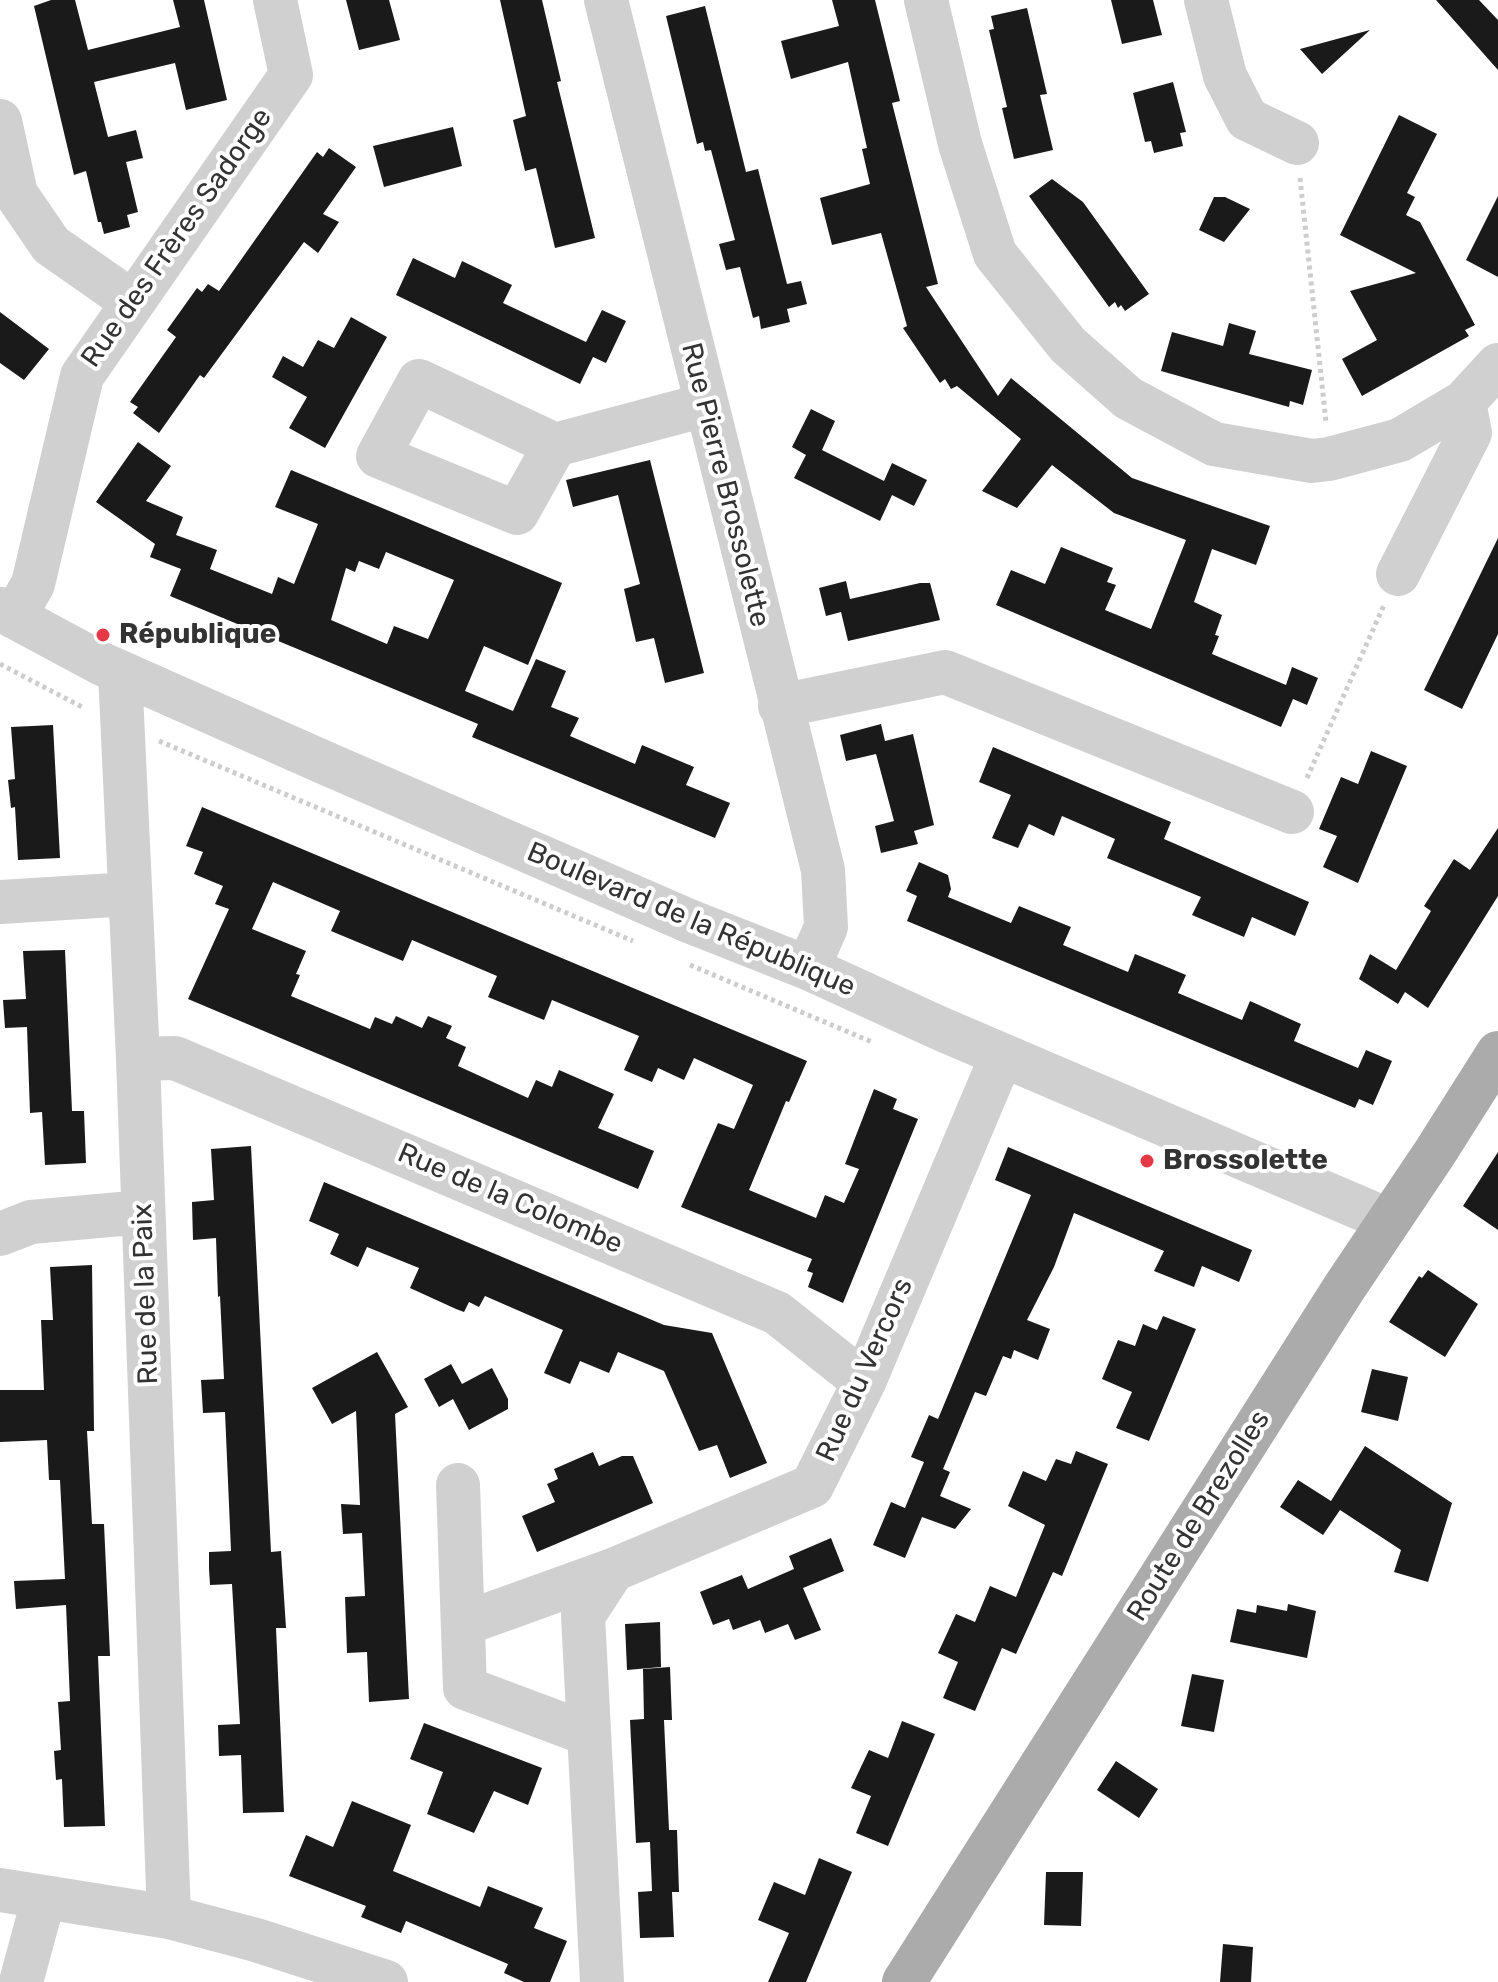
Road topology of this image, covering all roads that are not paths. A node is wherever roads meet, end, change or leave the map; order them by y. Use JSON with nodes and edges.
{"nodes":[{"id":1,"x":275,"y":0,"type":"edge"},
{"id":2,"x":606,"y":0,"type":"edge"},
{"id":3,"x":926,"y":0,"type":"edge"},
{"id":4,"x":1206,"y":0,"type":"edge"},
{"id":5,"x":0,"y":121,"type":"edge"},
{"id":6,"x":1297,"y":143,"type":"road end"},
{"id":7,"x":131,"y":301,"type":"junction"},
{"id":8,"x":1498,"y":365,"type":"edge"},
{"id":9,"x":1464,"y":402,"type":"junction"},
{"id":10,"x":705,"y":405,"type":"junction"},
{"id":11,"x":555,"y":445,"type":"dead end"},
{"id":12,"x":1398,"y":574,"type":"road end"},
{"id":13,"x":7,"y":613,"type":"edge"},
{"id":14,"x":120,"y":672,"type":"junction"},
{"id":15,"x":780,"y":706,"type":"junction"},
{"id":16,"x":1292,"y":812,"type":"road end"},
{"id":17,"x":130,"y":894,"type":"junction"},
{"id":18,"x":0,"y":902,"type":"edge"},
{"id":19,"x":808,"y":968,"type":"junction"},
{"id":20,"x":1498,"y":1053,"type":"edge"},
{"id":21,"x":1002,"y":1055,"type":"junction"},
{"id":22,"x":138,"y":1059,"type":"junction"},
{"id":23,"x":143,"y":1212,"type":"junction"},
{"id":24,"x":1388,"y":1220,"type":"junction"},
{"id":25,"x":0,"y":1234,"type":"edge"},
{"id":26,"x":864,"y":1382,"type":"junction"},
{"id":27,"x":458,"y":1485,"type":"dead end"},
{"id":28,"x":613,"y":1570,"type":"junction"},
{"id":29,"x":463,"y":1624,"type":"junction"},
{"id":30,"x":588,"y":1734,"type":"junction"},
{"id":31,"x":0,"y":1890,"type":"edge"},
{"id":32,"x":44,"y":1897,"type":"junction"},
{"id":33,"x":169,"y":1917,"type":"junction"},
{"id":34,"x":21,"y":1982,"type":"edge"},
{"id":35,"x":386,"y":1982,"type":"edge"},
{"id":36,"x":602,"y":1982,"type":"edge"},
{"id":37,"x":904,"y":1982,"type":"edge"}],
"edges":[{"from":1,"to":7,"type":"street","name":"Rue des Frères Sadorge"},
{"from":2,"to":10,"type":"street","name":"Rue Pierre Brossolette"},
{"from":3,"to":9,"type":"street"},
{"from":4,"to":6,"type":"street"},
{"from":5,"to":7,"type":"street"},
{"from":7,"to":13,"type":"street","name":"Rue des Frères Sadorge"},
{"from":8,"to":9,"type":"street"},
{"from":9,"to":12,"type":"street"},
{"from":10,"to":11,"type":"street"},
{"from":10,"to":15,"type":"street","name":"Rue Pierre Brossolette"},
{"from":13,"to":14,"type":"street","name":"Boulevard de la République"},
{"from":14,"to":17,"type":"street","name":"Rue de la Paix"},
{"from":14,"to":19,"type":"street","name":"Boulevard de la République"},
{"from":15,"to":16,"type":"street"},
{"from":15,"to":19,"type":"street","name":"Rue Pierre Brossolette"},
{"from":17,"to":18,"type":"street"},
{"from":17,"to":22,"type":"street","name":"Rue de la Paix"},
{"from":19,"to":21,"type":"street","name":"Boulevard de la République"},
{"from":20,"to":24,"type":"main road","name":"Route de Brezolles"},
{"from":21,"to":24,"type":"street","name":"Boulevard de la République"},
{"from":21,"to":26,"type":"street","name":"Rue du Vercors"},
{"from":22,"to":23,"type":"street","name":"Rue de la Paix"},
{"from":22,"to":26,"type":"street","name":"Rue de la Colombe"},
{"from":23,"to":25,"type":"street"},
{"from":23,"to":33,"type":"street","name":"Rue de la Paix"},
{"from":24,"to":37,"type":"main road","name":"Route de Brezolles"},
{"from":26,"to":28,"type":"street","name":"Rue du Vercors"},
{"from":27,"to":29,"type":"street"},
{"from":28,"to":29,"type":"street","name":"Rue du Vercors"},
{"from":28,"to":30,"type":"street"},
{"from":29,"to":30,"type":"street"},
{"from":30,"to":36,"type":"street"},
{"from":31,"to":32,"type":"street"},
{"from":32,"to":33,"type":"street"},
{"from":32,"to":34,"type":"street"},
{"from":33,"to":35,"type":"street"}]}
